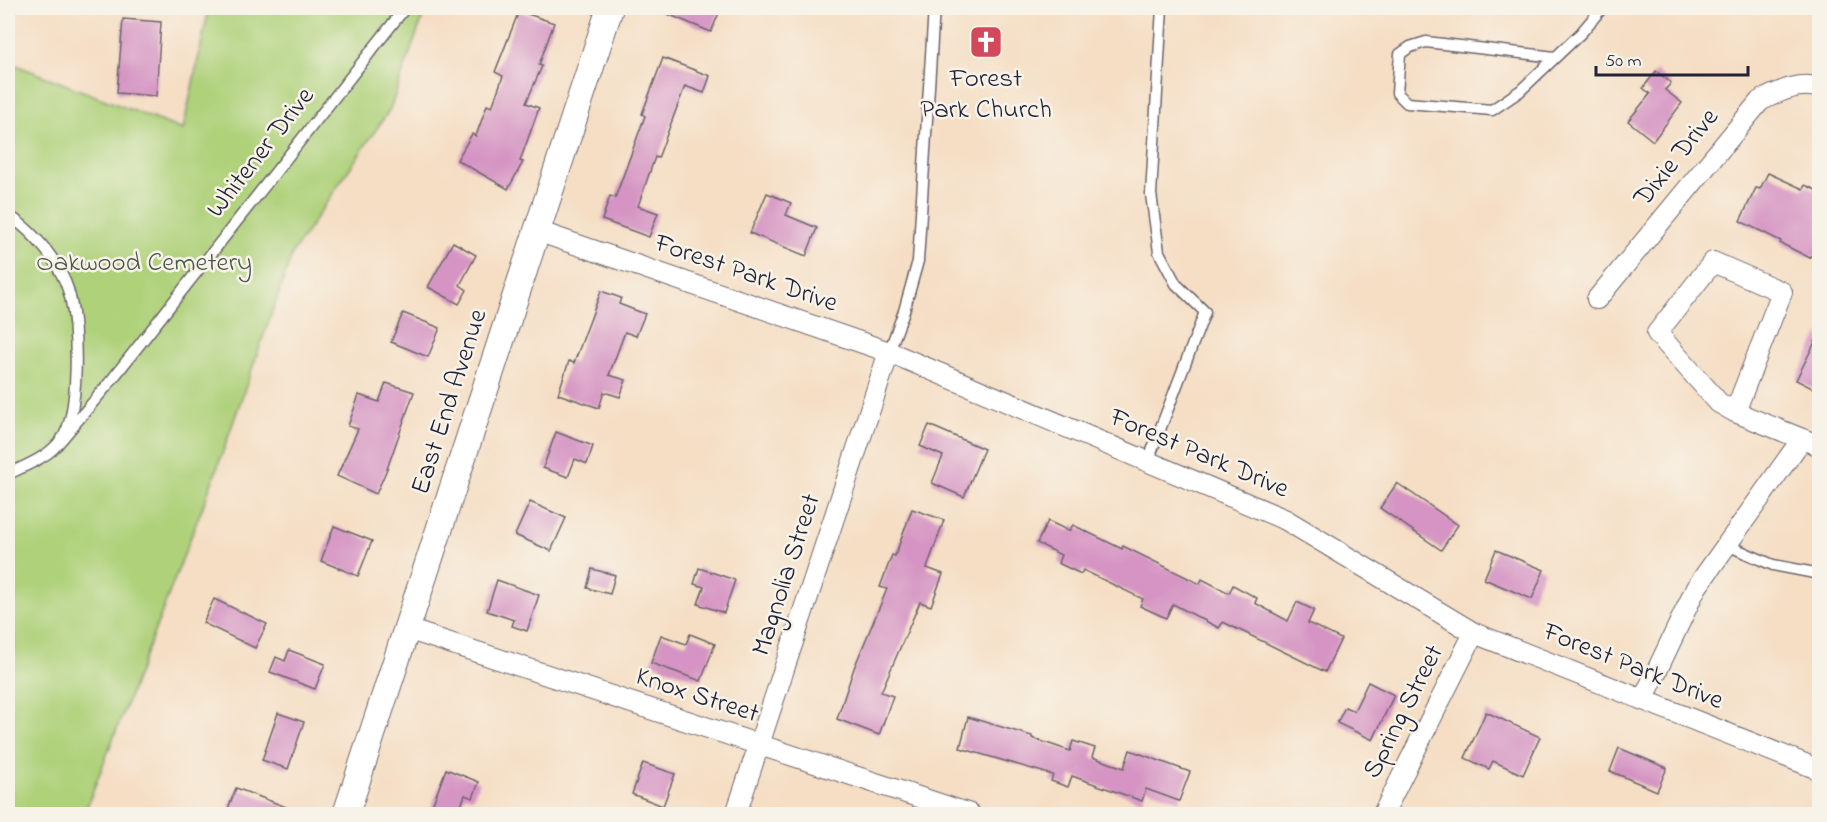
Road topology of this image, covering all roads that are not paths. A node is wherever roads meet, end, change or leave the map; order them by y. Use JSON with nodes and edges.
{"nodes":[{"id":1,"x":405,"y":8,"type":"edge"},
{"id":2,"x":610,"y":8,"type":"edge"},
{"id":3,"x":934,"y":8,"type":"edge"},
{"id":4,"x":1162,"y":8,"type":"edge"},
{"id":5,"x":1602,"y":8,"type":"edge"},
{"id":6,"x":1555,"y":57,"type":"junction"},
{"id":7,"x":1820,"y":88,"type":"edge"},
{"id":8,"x":8,"y":215,"type":"edge"},
{"id":9,"x":537,"y":231,"type":"junction"},
{"id":10,"x":1597,"y":299,"type":"dead end"},
{"id":11,"x":889,"y":352,"type":"junction"},
{"id":12,"x":1735,"y":412,"type":"junction"},
{"id":13,"x":62,"y":439,"type":"junction"},
{"id":14,"x":1811,"y":443,"type":"edge"},
{"id":15,"x":1148,"y":461,"type":"junction"},
{"id":16,"x":8,"y":474,"type":"edge"},
{"id":17,"x":1727,"y":545,"type":"junction"},
{"id":18,"x":1820,"y":574,"type":"edge"},
{"id":19,"x":407,"y":629,"type":"junction"},
{"id":20,"x":1474,"y":633,"type":"junction"},
{"id":21,"x":1643,"y":700,"type":"junction"},
{"id":22,"x":759,"y":745,"type":"junction"},
{"id":23,"x":1820,"y":770,"type":"edge"},
{"id":24,"x":346,"y":814,"type":"edge"},
{"id":25,"x":736,"y":814,"type":"edge"},
{"id":26,"x":970,"y":814,"type":"edge"},
{"id":27,"x":1383,"y":814,"type":"edge"}],
"edges":[{"from":1,"to":13,"type":"lane","name":"Whitener Drive"},
{"from":2,"to":9,"type":"street","name":"East End Avenue"},
{"from":3,"to":11,"type":"lane"},
{"from":4,"to":15,"type":"lane"},
{"from":5,"to":6,"type":"lane"},
{"from":6,"to":6,"type":"lane"},
{"from":7,"to":10,"type":"street","name":"Dixie Drive"},
{"from":8,"to":13,"type":"lane"},
{"from":9,"to":11,"type":"street","name":"Forest Park Drive"},
{"from":9,"to":19,"type":"street","name":"East End Avenue"},
{"from":11,"to":15,"type":"street","name":"Forest Park Drive"},
{"from":11,"to":22,"type":"street","name":"Magnolia Street"},
{"from":12,"to":12,"type":"street"},
{"from":12,"to":14,"type":"street"},
{"from":13,"to":16,"type":"lane","name":"Whitener Drive"},
{"from":14,"to":17,"type":"street"},
{"from":15,"to":20,"type":"street","name":"Forest Park Drive"},
{"from":17,"to":18,"type":"lane"},
{"from":17,"to":21,"type":"street"},
{"from":19,"to":22,"type":"street","name":"Knox Street"},
{"from":19,"to":24,"type":"street","name":"East End Avenue"},
{"from":20,"to":21,"type":"street","name":"Forest Park Drive"},
{"from":20,"to":27,"type":"street","name":"Spring Street"},
{"from":21,"to":23,"type":"street","name":"Forest Park Drive"},
{"from":22,"to":25,"type":"street","name":"Magnolia Street"},
{"from":22,"to":26,"type":"street","name":"Knox Street"}]}
